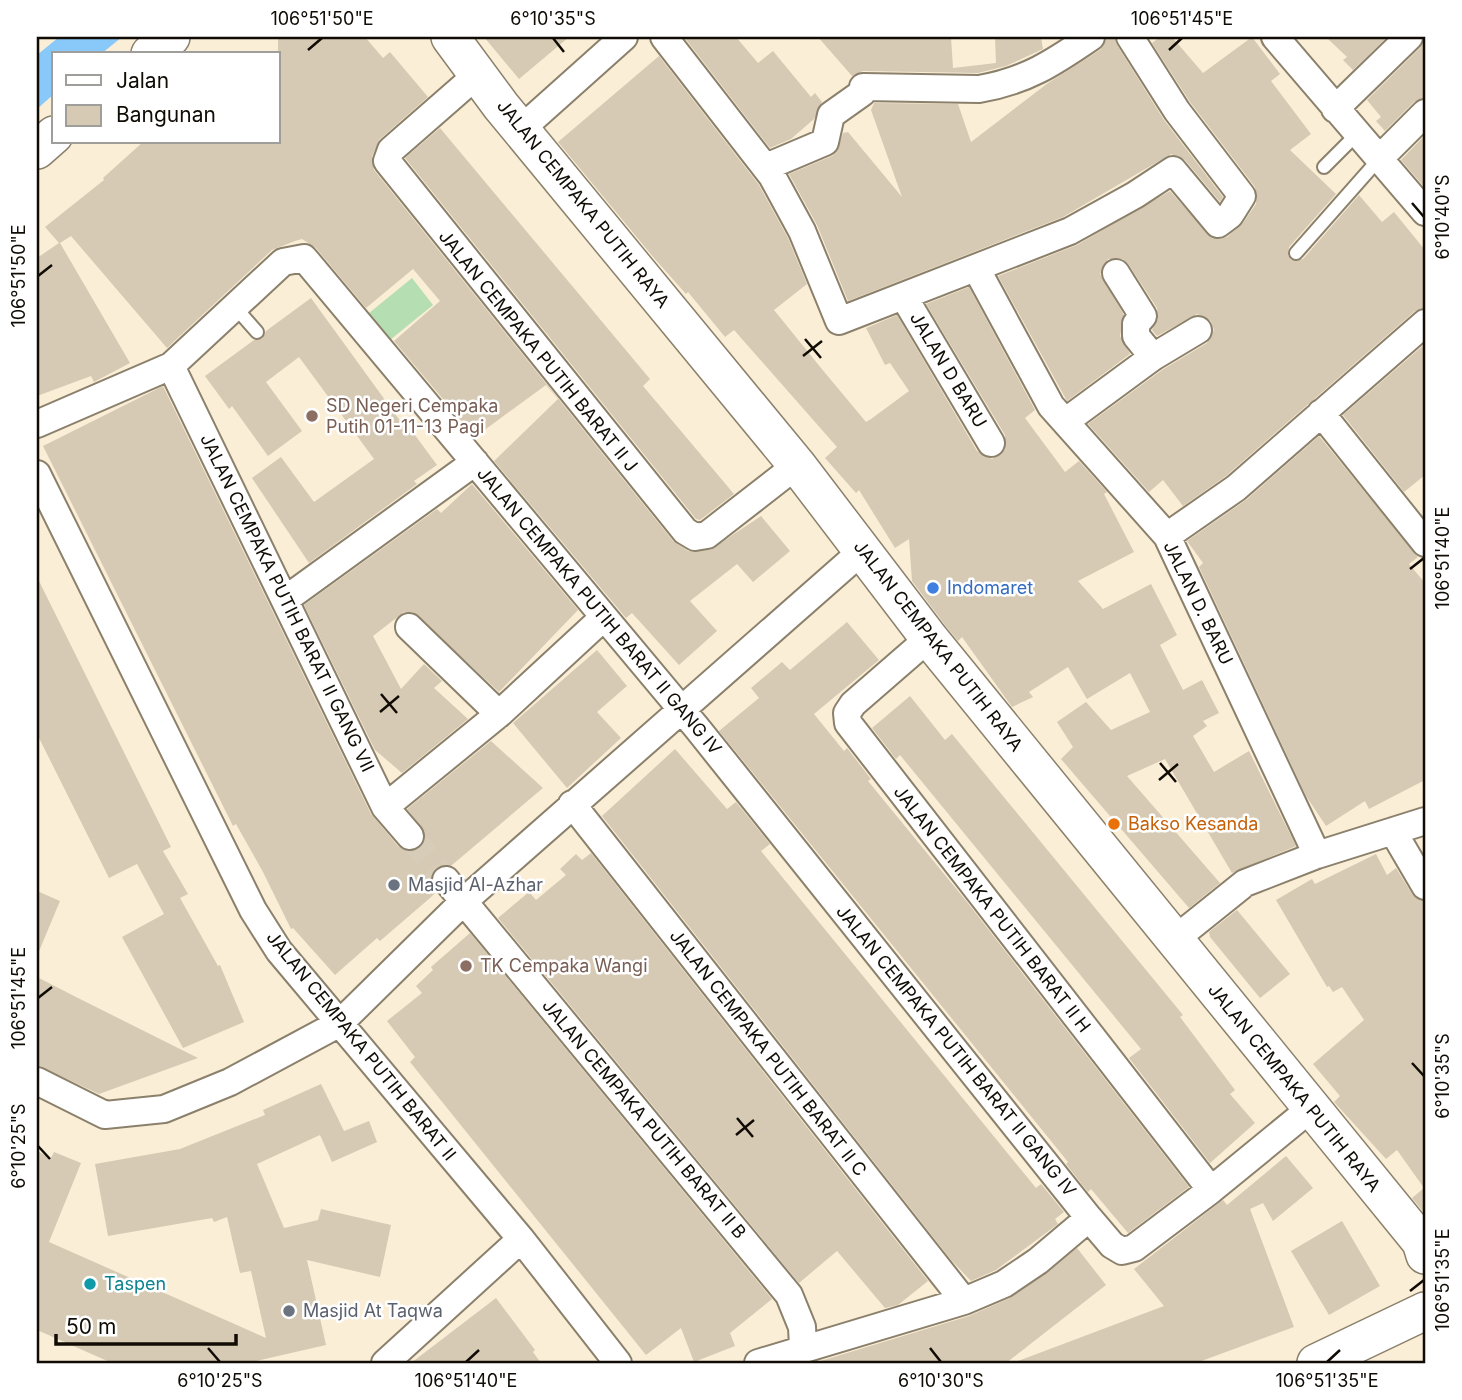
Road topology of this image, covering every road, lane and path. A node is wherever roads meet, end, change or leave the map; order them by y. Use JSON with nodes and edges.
{"nodes":[{"id":1,"x":171,"y":37,"type":"edge"},
{"id":2,"x":450,"y":37,"type":"edge"},
{"id":3,"x":624,"y":37,"type":"edge"},
{"id":4,"x":664,"y":37,"type":"edge"},
{"id":5,"x":1091,"y":37,"type":"edge"},
{"id":6,"x":1130,"y":37,"type":"edge"},
{"id":7,"x":1275,"y":37,"type":"edge"},
{"id":8,"x":1409,"y":37,"type":"edge"},
{"id":9,"x":152,"y":52,"type":"edge"},
{"id":10,"x":478,"y":74,"type":"junction"},
{"id":11,"x":1335,"y":109,"type":"junction"},
{"id":12,"x":1425,"y":113,"type":"edge"},
{"id":13,"x":520,"y":130,"type":"junction"},
{"id":14,"x":1357,"y":134,"type":"junction"},
{"id":15,"x":52,"y":137,"type":"edge"},
{"id":16,"x":37,"y":150,"type":"edge"},
{"id":17,"x":1379,"y":159,"type":"junction"},
{"id":18,"x":766,"y":167,"type":"junction"},
{"id":19,"x":1324,"y":167,"type":"dead end"},
{"id":20,"x":1425,"y":212,"type":"edge"},
{"id":21,"x":1296,"y":253,"type":"dead end"},
{"id":22,"x":975,"y":268,"type":"junction"},
{"id":23,"x":1116,"y":273,"type":"dead end"},
{"id":24,"x":904,"y":297,"type":"junction"},
{"id":25,"x":234,"y":307,"type":"junction"},
{"id":26,"x":1424,"y":326,"type":"edge"},
{"id":27,"x":1198,"y":330,"type":"dead end"},
{"id":28,"x":257,"y":332,"type":"dead end"},
{"id":29,"x":1153,"y":357,"type":"junction"},
{"id":30,"x":171,"y":366,"type":"junction"},
{"id":31,"x":1321,"y":413,"type":"junction"},
{"id":32,"x":1066,"y":421,"type":"junction"},
{"id":33,"x":37,"y":424,"type":"edge"},
{"id":34,"x":991,"y":443,"type":"dead end"},
{"id":35,"x":475,"y":462,"type":"junction"},
{"id":36,"x":797,"y":465,"type":"junction"},
{"id":37,"x":37,"y":474,"type":"edge"},
{"id":38,"x":1167,"y":536,"type":"junction"},
{"id":39,"x":1425,"y":543,"type":"edge"},
{"id":40,"x":862,"y":551,"type":"junction"},
{"id":41,"x":286,"y":599,"type":"junction"},
{"id":42,"x":604,"y":617,"type":"junction"},
{"id":43,"x":409,"y":627,"type":"dead end"},
{"id":44,"x":929,"y":638,"type":"junction"},
{"id":45,"x":682,"y":710,"type":"junction"},
{"id":46,"x":499,"y":714,"type":"junction"},
{"id":47,"x":572,"y":804,"type":"junction"},
{"id":48,"x":385,"y":807,"type":"junction"},
{"id":49,"x":1425,"y":821,"type":"edge"},
{"id":50,"x":1394,"y":833,"type":"junction"},
{"id":51,"x":410,"y":836,"type":"tunnel mouth"},
{"id":52,"x":1317,"y":855,"type":"junction"},
{"id":53,"x":446,"y":880,"type":"tunnel mouth"},
{"id":54,"x":1425,"y":886,"type":"edge"},
{"id":55,"x":464,"y":901,"type":"junction"},
{"id":56,"x":1174,"y":940,"type":"junction"},
{"id":57,"x":340,"y":1023,"type":"junction"},
{"id":58,"x":37,"y":1081,"type":"edge"},
{"id":59,"x":1310,"y":1110,"type":"junction"},
{"id":60,"x":1211,"y":1190,"type":"junction"},
{"id":61,"x":1089,"y":1218,"type":"junction"},
{"id":62,"x":521,"y":1239,"type":"junction"},
{"id":63,"x":1425,"y":1255,"type":"edge"},
{"id":64,"x":964,"y":1301,"type":"junction"},
{"id":65,"x":1425,"y":1311,"type":"edge"},
{"id":66,"x":803,"y":1348,"type":"junction"},
{"id":67,"x":385,"y":1363,"type":"edge"},
{"id":68,"x":618,"y":1363,"type":"edge"},
{"id":69,"x":758,"y":1363,"type":"edge"},
{"id":70,"x":1316,"y":1363,"type":"edge"}],
"edges":[{"from":1,"to":9,"type":"street"},
{"from":2,"to":10,"type":"street","name":"JALAN CEMPAKA PUTIH RAYA"},
{"from":3,"to":13,"type":"street"},
{"from":4,"to":18,"type":"street"},
{"from":5,"to":18,"type":"street"},
{"from":6,"to":22,"type":"street"},
{"from":7,"to":11,"type":"street"},
{"from":8,"to":11,"type":"street"},
{"from":10,"to":13,"type":"street","name":"JALAN CEMPAKA PUTIH RAYA"},
{"from":10,"to":36,"type":"street","name":"JALAN CEMPAKA PUTIH BARAT II J"},
{"from":11,"to":14,"type":"street"},
{"from":12,"to":17,"type":"street"},
{"from":13,"to":36,"type":"street","name":"JALAN CEMPAKA PUTIH RAYA"},
{"from":14,"to":17,"type":"street"},
{"from":14,"to":19,"type":"lane"},
{"from":15,"to":16,"type":"street"},
{"from":17,"to":20,"type":"street"},
{"from":17,"to":21,"type":"lane"},
{"from":18,"to":24,"type":"street"},
{"from":22,"to":24,"type":"street"},
{"from":22,"to":32,"type":"street","name":"JALAN D. BARU"},
{"from":23,"to":29,"type":"street"},
{"from":24,"to":34,"type":"street","name":"JALAN D BARU"},
{"from":25,"to":28,"type":"lane"},
{"from":25,"to":30,"type":"street","name":"JALAN CEMPAKA PUTIH BARAT II GANG IV"},
{"from":25,"to":35,"type":"street","name":"JALAN CEMPAKA PUTIH BARAT II GANG IV"},
{"from":26,"to":31,"type":"street"},
{"from":27,"to":29,"type":"street"},
{"from":29,"to":32,"type":"street"},
{"from":30,"to":33,"type":"street","name":"JALAN CEMPAKA PUTIH BARAT II GANG IV"},
{"from":30,"to":41,"type":"street","name":"JALAN CEMPAKA PUTIH BARAT II GANG VII"},
{"from":31,"to":38,"type":"street"},
{"from":31,"to":39,"type":"street"},
{"from":32,"to":38,"type":"street","name":"JALAN D. BARU"},
{"from":35,"to":41,"type":"street"},
{"from":35,"to":42,"type":"street","name":"JALAN CEMPAKA PUTIH BARAT II GANG IV"},
{"from":36,"to":40,"type":"street","name":"JALAN CEMPAKA PUTIH RAYA"},
{"from":37,"to":57,"type":"street","name":"JALAN CEMPAKA PUTIH BARAT II"},
{"from":38,"to":52,"type":"street","name":"JALAN D. BARU"},
{"from":40,"to":44,"type":"street","name":"JALAN CEMPAKA PUTIH RAYA"},
{"from":40,"to":45,"type":"street"},
{"from":41,"to":48,"type":"street","name":"JALAN CEMPAKA PUTIH BARAT II GANG VII"},
{"from":42,"to":45,"type":"street","name":"JALAN CEMPAKA PUTIH BARAT II GANG IV"},
{"from":42,"to":46,"type":"street"},
{"from":43,"to":46,"type":"street"},
{"from":44,"to":56,"type":"street","name":"JALAN CEMPAKA PUTIH RAYA"},
{"from":44,"to":60,"type":"street","name":"JALAN CEMPAKA PUTIH BARAT II H"},
{"from":45,"to":47,"type":"street"},
{"from":45,"to":61,"type":"street","name":"JALAN CEMPAKA PUTIH BARAT II GANG IV"},
{"from":46,"to":48,"type":"street"},
{"from":47,"to":55,"type":"street"},
{"from":47,"to":64,"type":"street","name":"JALAN CEMPAKA PUTIH BARAT II C"},
{"from":48,"to":51,"type":"street","name":"JALAN CEMPAKA PUTIH BARAT II GANG VII"},
{"from":49,"to":50,"type":"street"},
{"from":50,"to":52,"type":"street"},
{"from":50,"to":54,"type":"street"},
{"from":52,"to":56,"type":"street"},
{"from":53,"to":55,"type":"street"},
{"from":55,"to":57,"type":"street"},
{"from":55,"to":66,"type":"street","name":"JALAN CEMPAKA PUTIH BARAT II B"},
{"from":56,"to":59,"type":"street","name":"JALAN CEMPAKA PUTIH RAYA"},
{"from":57,"to":58,"type":"street"},
{"from":57,"to":62,"type":"street","name":"JALAN CEMPAKA PUTIH BARAT II"},
{"from":59,"to":60,"type":"street"},
{"from":59,"to":63,"type":"street","name":"JALAN CEMPAKA PUTIH RAYA"},
{"from":60,"to":61,"type":"street","name":"JALAN CEMPAKA PUTIH BARAT II GANG IV"},
{"from":61,"to":64,"type":"street"},
{"from":62,"to":67,"type":"street"},
{"from":62,"to":68,"type":"street","name":"JALAN CEMPAKA PUTIH BARAT II"},
{"from":64,"to":66,"type":"street"},
{"from":65,"to":70,"type":"street"},
{"from":66,"to":69,"type":"street"}]}
